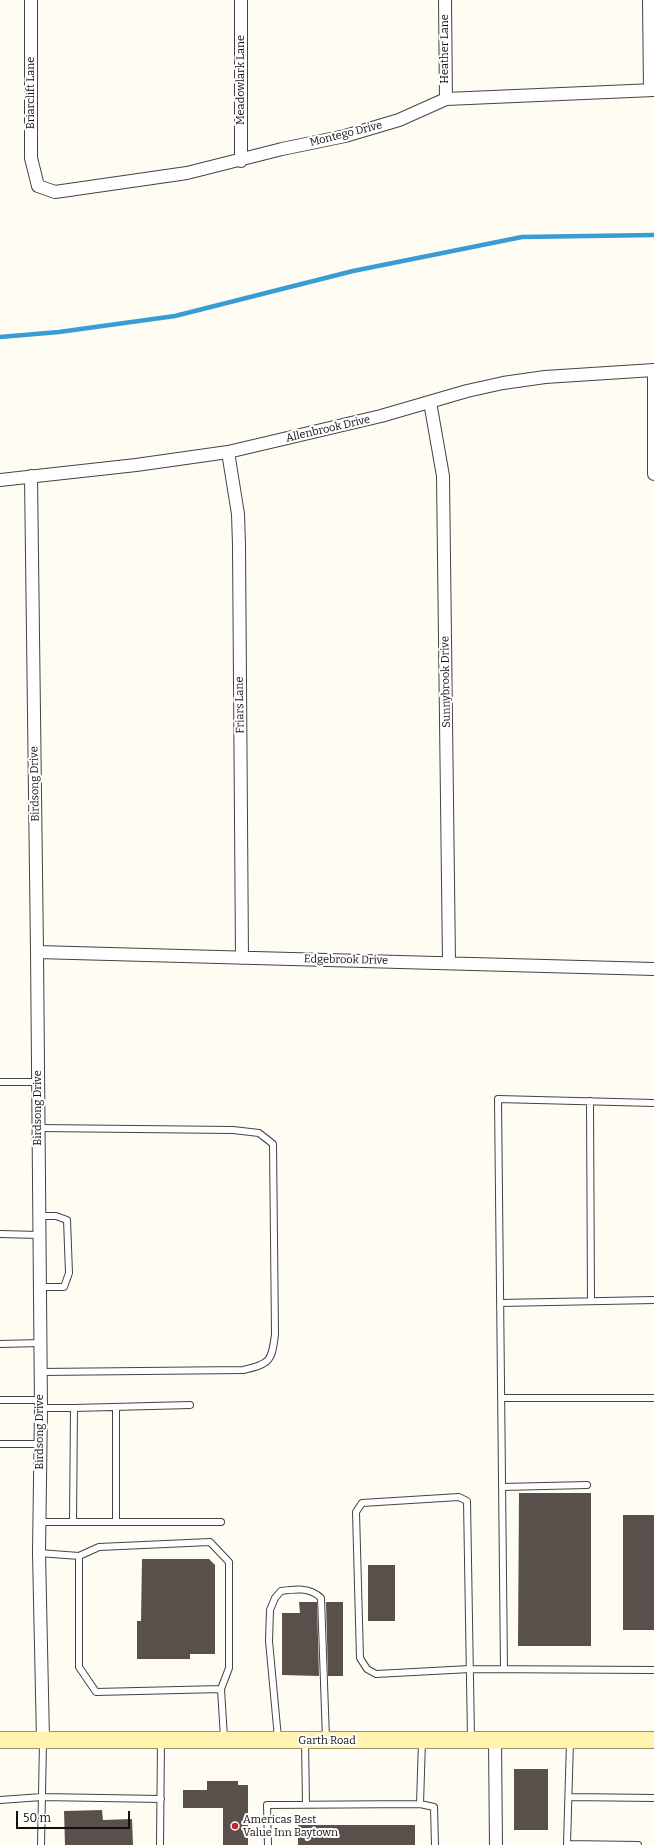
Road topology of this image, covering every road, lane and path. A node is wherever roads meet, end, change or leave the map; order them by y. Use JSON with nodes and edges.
{"nodes":[{"id":1,"x":31,"y":0,"type":"edge"},
{"id":2,"x":241,"y":0,"type":"edge"},
{"id":3,"x":445,"y":0,"type":"edge"},
{"id":4,"x":649,"y":0,"type":"edge"},
{"id":5,"x":652,"y":90,"type":"edge"},
{"id":6,"x":446,"y":99,"type":"junction"},
{"id":7,"x":241,"y":161,"type":"junction"},
{"id":8,"x":38,"y":186,"type":"joint"},
{"id":9,"x":654,"y":370,"type":"edge"},
{"id":10,"x":430,"y":402,"type":"junction"},
{"id":11,"x":228,"y":452,"type":"junction"},
{"id":12,"x":654,"y":474,"type":"edge"},
{"id":13,"x":31,"y":476,"type":"junction"},
{"id":14,"x":0,"y":480,"type":"edge"},
{"id":15,"x":37,"y":952,"type":"junction"},
{"id":16,"x":242,"y":958,"type":"junction"},
{"id":17,"x":449,"y":963,"type":"junction"},
{"id":18,"x":654,"y":969,"type":"edge"},
{"id":19,"x":0,"y":1082,"type":"edge"},
{"id":20,"x":37,"y":1082,"type":"junction"},
{"id":21,"x":590,"y":1101,"type":"junction"},
{"id":22,"x":654,"y":1103,"type":"edge"},
{"id":23,"x":38,"y":1128,"type":"junction"},
{"id":24,"x":39,"y":1216,"type":"junction"},
{"id":25,"x":0,"y":1234,"type":"edge"},
{"id":26,"x":39,"y":1234,"type":"junction"},
{"id":27,"x":40,"y":1288,"type":"junction"},
{"id":28,"x":654,"y":1300,"type":"edge"},
{"id":29,"x":591,"y":1301,"type":"junction"},
{"id":30,"x":500,"y":1303,"type":"junction"},
{"id":31,"x":40,"y":1343,"type":"junction"},
{"id":32,"x":0,"y":1344,"type":"edge"},
{"id":33,"x":40,"y":1372,"type":"junction"},
{"id":34,"x":502,"y":1398,"type":"junction"},
{"id":35,"x":654,"y":1398,"type":"edge"},
{"id":36,"x":0,"y":1400,"type":"edge"},
{"id":37,"x":41,"y":1404,"type":"junction"},
{"id":38,"x":190,"y":1405,"type":"dead end"},
{"id":39,"x":116,"y":1407,"type":"junction"},
{"id":40,"x":74,"y":1408,"type":"junction"},
{"id":41,"x":0,"y":1444,"type":"edge"},
{"id":42,"x":41,"y":1444,"type":"junction"},
{"id":43,"x":587,"y":1485,"type":"dead end"},
{"id":44,"x":502,"y":1487,"type":"junction"},
{"id":45,"x":40,"y":1522,"type":"junction"},
{"id":46,"x":73,"y":1522,"type":"junction"},
{"id":47,"x":116,"y":1522,"type":"junction"},
{"id":48,"x":221,"y":1522,"type":"dead end"},
{"id":49,"x":40,"y":1553,"type":"junction"},
{"id":50,"x":79,"y":1556,"type":"junction"},
{"id":51,"x":470,"y":1669,"type":"junction"},
{"id":52,"x":504,"y":1669,"type":"junction"},
{"id":53,"x":654,"y":1670,"type":"edge"},
{"id":54,"x":221,"y":1689,"type":"junction"},
{"id":55,"x":0,"y":1740,"type":"edge"},
{"id":56,"x":43,"y":1740,"type":"junction"},
{"id":57,"x":161,"y":1740,"type":"junction"},
{"id":58,"x":224,"y":1740,"type":"junction"},
{"id":59,"x":654,"y":1740,"type":"edge"},
{"id":60,"x":278,"y":1741,"type":"junction"},
{"id":61,"x":305,"y":1741,"type":"junction"},
{"id":62,"x":326,"y":1741,"type":"junction"},
{"id":63,"x":422,"y":1741,"type":"junction"},
{"id":64,"x":471,"y":1741,"type":"junction"},
{"id":65,"x":496,"y":1741,"type":"junction"},
{"id":66,"x":570,"y":1741,"type":"junction"},
{"id":67,"x":42,"y":1797,"type":"junction"},
{"id":68,"x":569,"y":1797,"type":"junction"},
{"id":69,"x":654,"y":1798,"type":"edge"},
{"id":70,"x":161,"y":1799,"type":"junction"},
{"id":71,"x":0,"y":1800,"type":"edge"},
{"id":72,"x":306,"y":1804,"type":"junction"},
{"id":73,"x":420,"y":1804,"type":"junction"},
{"id":74,"x":41,"y":1845,"type":"edge"},
{"id":75,"x":160,"y":1845,"type":"edge"},
{"id":76,"x":268,"y":1845,"type":"edge"},
{"id":77,"x":435,"y":1845,"type":"edge"},
{"id":78,"x":496,"y":1845,"type":"edge"},
{"id":79,"x":568,"y":1845,"type":"edge"},
{"id":80,"x":638,"y":1845,"type":"edge"}],
"edges":[{"from":1,"to":8,"type":"street","name":"Briarclift Lane"},
{"from":2,"to":7,"type":"street","name":"Meadowlark Lane"},
{"from":3,"to":6,"type":"street","name":"Heather Lane"},
{"from":4,"to":5,"type":"street"},
{"from":5,"to":6,"type":"street","name":"Montego Drive"},
{"from":6,"to":7,"type":"street","name":"Montego Drive"},
{"from":7,"to":8,"type":"street","name":"Montego Drive"},
{"from":9,"to":10,"type":"street","name":"Allenbrook Drive"},
{"from":9,"to":12,"type":"street"},
{"from":10,"to":11,"type":"street","name":"Allenbrook Drive"},
{"from":10,"to":17,"type":"street","name":"Sunnybrook Drive"},
{"from":11,"to":13,"type":"street","name":"Allenbrook Drive"},
{"from":11,"to":16,"type":"street","name":"Friars Lane"},
{"from":13,"to":14,"type":"street","name":"Allenbrook Drive"},
{"from":13,"to":15,"type":"street","name":"Birdsong Drive"},
{"from":15,"to":16,"type":"street","name":"Edgebrook Drive"},
{"from":15,"to":20,"type":"street","name":"Birdsong Drive"},
{"from":16,"to":17,"type":"street","name":"Edgebrook Drive"},
{"from":17,"to":18,"type":"street","name":"Edgebrook Drive"},
{"from":19,"to":20,"type":"lane"},
{"from":20,"to":23,"type":"street","name":"Birdsong Drive"},
{"from":21,"to":22,"type":"lane"},
{"from":21,"to":29,"type":"lane"},
{"from":21,"to":30,"type":"lane"},
{"from":23,"to":24,"type":"street","name":"Birdsong Drive"},
{"from":23,"to":33,"type":"lane"},
{"from":24,"to":26,"type":"street","name":"Birdsong Drive"},
{"from":24,"to":27,"type":"lane"},
{"from":25,"to":26,"type":"lane"},
{"from":26,"to":27,"type":"street","name":"Birdsong Drive"},
{"from":27,"to":31,"type":"street","name":"Birdsong Drive"},
{"from":28,"to":29,"type":"lane"},
{"from":29,"to":30,"type":"lane"},
{"from":30,"to":34,"type":"lane"},
{"from":31,"to":32,"type":"lane"},
{"from":31,"to":33,"type":"street","name":"Birdsong Drive"},
{"from":33,"to":37,"type":"street","name":"Birdsong Drive"},
{"from":34,"to":35,"type":"lane"},
{"from":34,"to":44,"type":"lane"},
{"from":36,"to":37,"type":"lane"},
{"from":37,"to":40,"type":"lane"},
{"from":37,"to":42,"type":"street","name":"Birdsong Drive"},
{"from":38,"to":39,"type":"lane"},
{"from":39,"to":40,"type":"lane"},
{"from":39,"to":47,"type":"lane"},
{"from":40,"to":46,"type":"lane"},
{"from":41,"to":42,"type":"lane"},
{"from":42,"to":45,"type":"street","name":"Birdsong Drive"},
{"from":43,"to":44,"type":"lane"},
{"from":44,"to":52,"type":"lane"},
{"from":45,"to":46,"type":"lane"},
{"from":45,"to":49,"type":"street","name":"Birdsong Drive"},
{"from":46,"to":47,"type":"lane"},
{"from":47,"to":48,"type":"lane"},
{"from":49,"to":50,"type":"lane"},
{"from":49,"to":56,"type":"street","name":"Birdsong Drive"},
{"from":50,"to":54,"type":"lane"},
{"from":50,"to":54,"type":"lane"},
{"from":51,"to":51,"type":"lane"},
{"from":51,"to":52,"type":"lane"},
{"from":51,"to":64,"type":"lane"},
{"from":52,"to":53,"type":"lane"},
{"from":54,"to":58,"type":"lane"},
{"from":55,"to":56,"type":"main road","name":"Garth Road"},
{"from":56,"to":57,"type":"main road","name":"Garth Road"},
{"from":56,"to":67,"type":"lane"},
{"from":57,"to":58,"type":"main road","name":"Garth Road"},
{"from":57,"to":70,"type":"lane"},
{"from":58,"to":60,"type":"main road","name":"Garth Road"},
{"from":59,"to":66,"type":"main road","name":"Garth Road"},
{"from":60,"to":61,"type":"main road","name":"Garth Road"},
{"from":60,"to":62,"type":"lane"},
{"from":61,"to":62,"type":"main road","name":"Garth Road"},
{"from":61,"to":72,"type":"lane"},
{"from":62,"to":63,"type":"main road","name":"Garth Road"},
{"from":63,"to":64,"type":"main road","name":"Garth Road"},
{"from":63,"to":73,"type":"lane"},
{"from":64,"to":65,"type":"main road","name":"Garth Road"},
{"from":65,"to":66,"type":"main road","name":"Garth Road"},
{"from":65,"to":78,"type":"street"},
{"from":66,"to":68,"type":"lane"},
{"from":67,"to":70,"type":"lane"},
{"from":67,"to":71,"type":"lane"},
{"from":67,"to":74,"type":"lane"},
{"from":68,"to":69,"type":"lane"},
{"from":68,"to":79,"type":"lane"},
{"from":70,"to":75,"type":"lane"},
{"from":72,"to":73,"type":"lane"},
{"from":72,"to":76,"type":"lane"},
{"from":73,"to":77,"type":"lane"},
{"from":79,"to":80,"type":"lane"}]}
